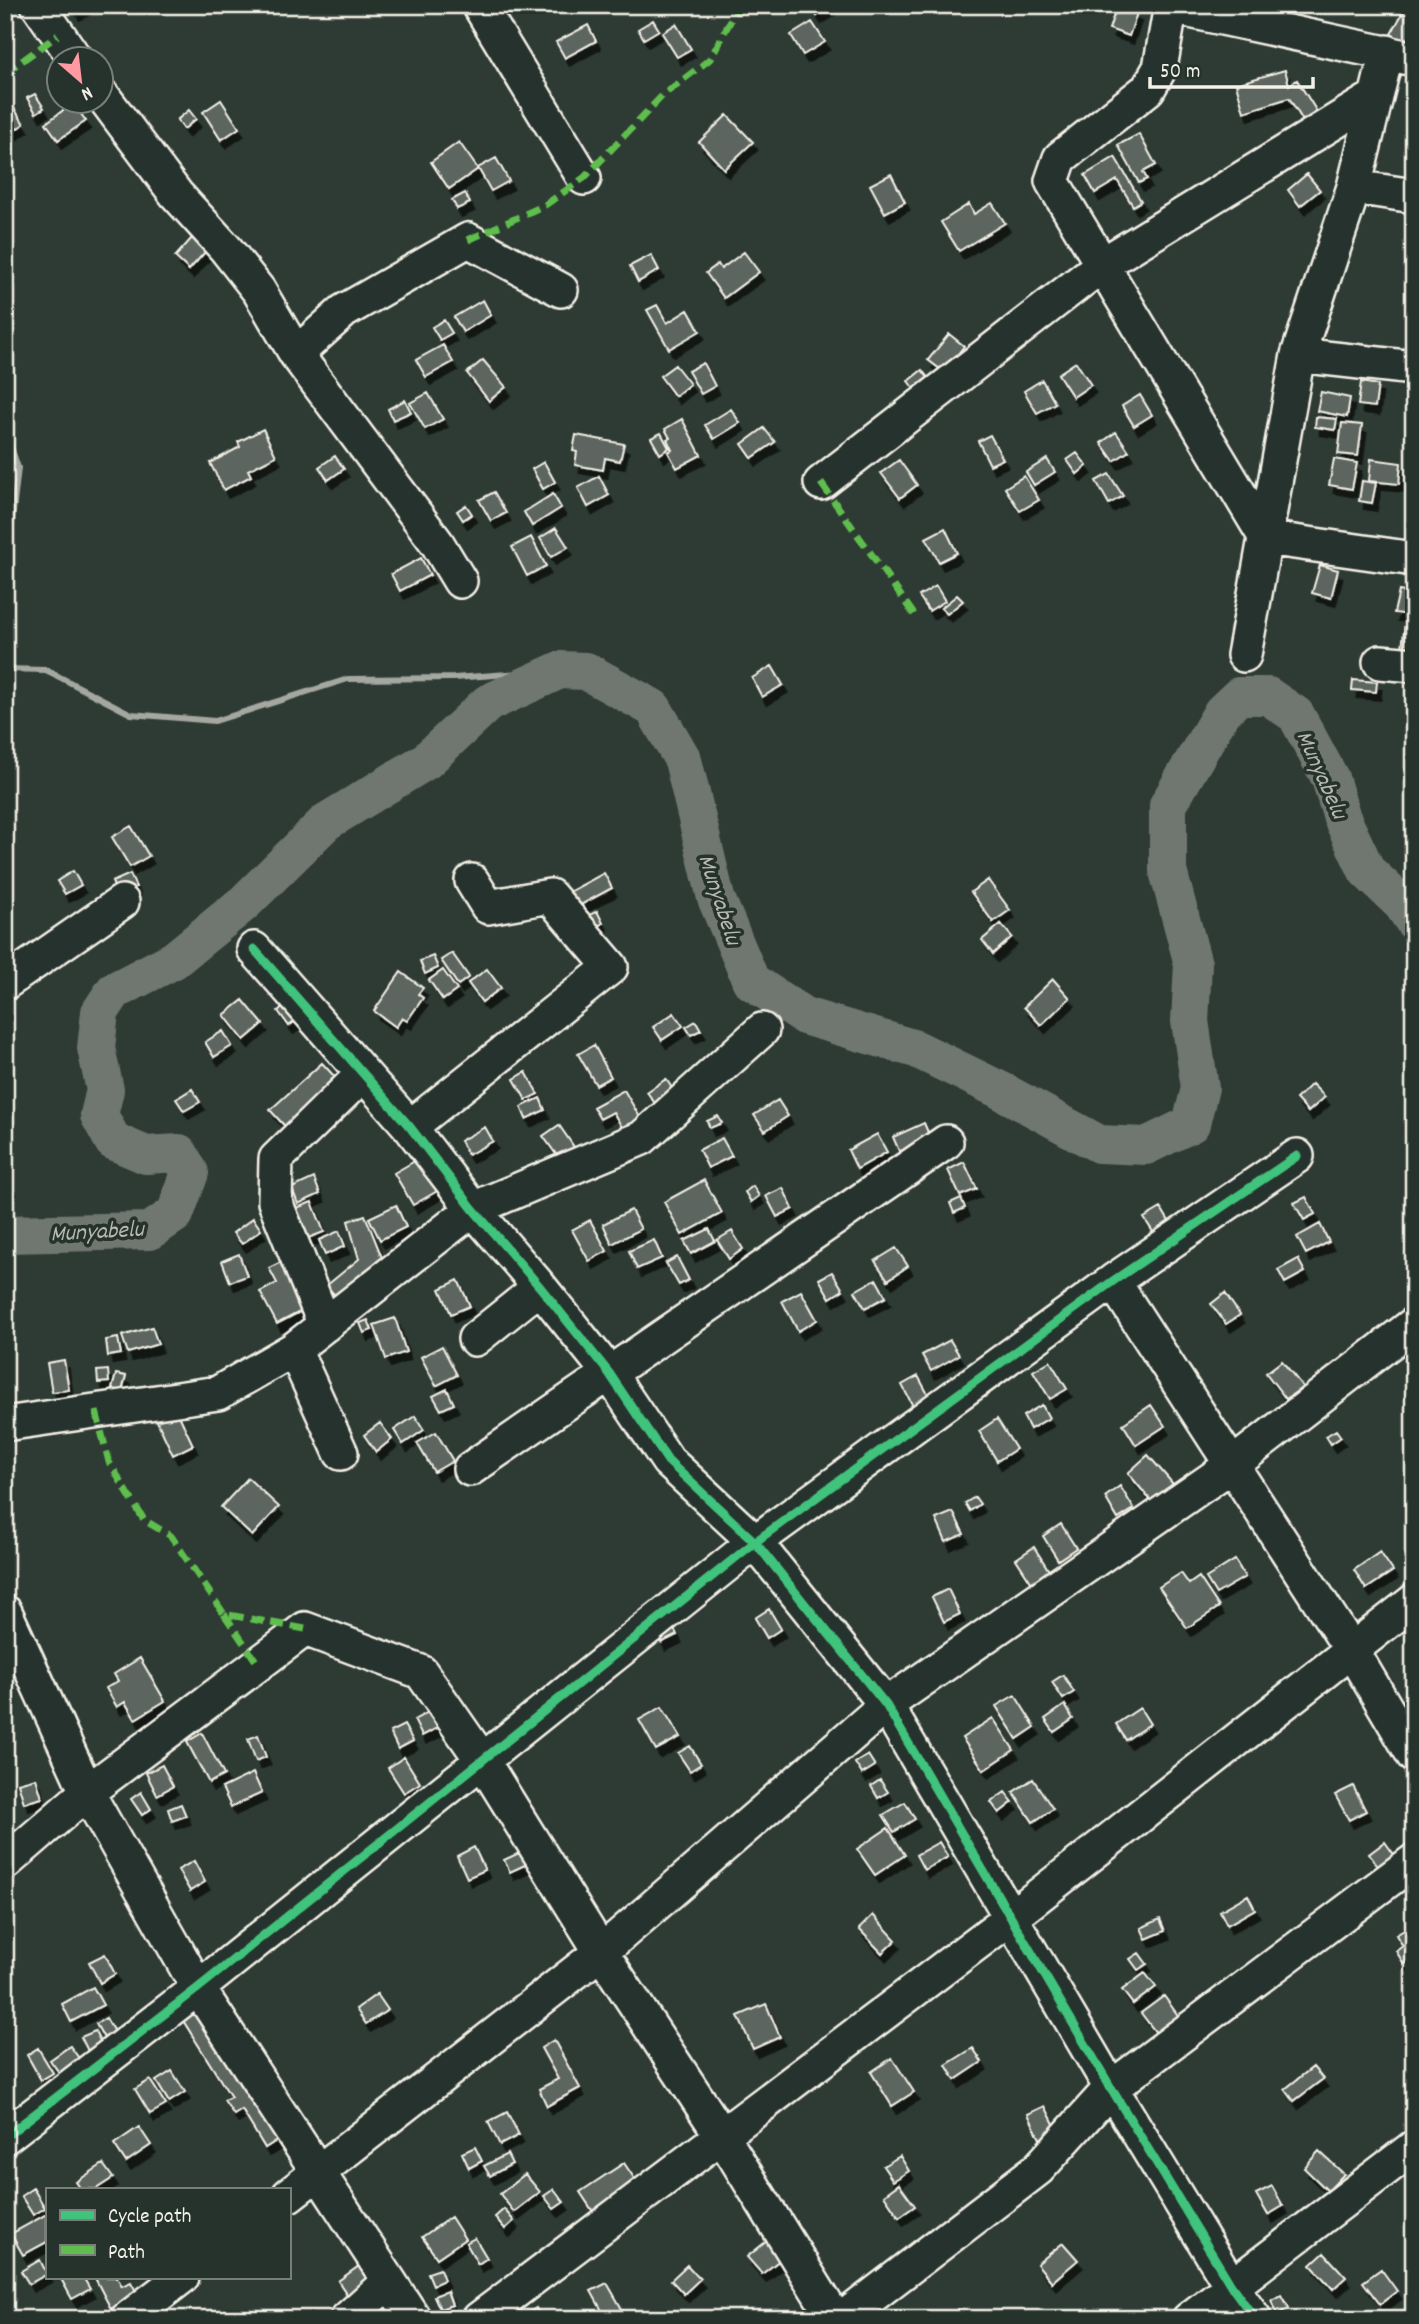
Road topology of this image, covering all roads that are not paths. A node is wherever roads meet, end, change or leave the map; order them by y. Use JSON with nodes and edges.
{"nodes":[{"id":1,"x":38,"y":5,"type":"edge"},
{"id":2,"x":479,"y":5,"type":"edge"},
{"id":3,"x":1171,"y":6,"type":"edge"},
{"id":4,"x":66,"y":46,"type":"edge"},
{"id":5,"x":1400,"y":56,"type":"edge"},
{"id":6,"x":1375,"y":97,"type":"junction"},
{"id":7,"x":116,"y":114,"type":"edge"},
{"id":8,"x":584,"y":178,"type":"dead end"},
{"id":9,"x":1354,"y":187,"type":"junction"},
{"id":10,"x":1414,"y":196,"type":"edge"},
{"id":11,"x":1102,"y":264,"type":"junction"},
{"id":12,"x":561,"y":290,"type":"dead end"},
{"id":13,"x":296,"y":354,"type":"junction"},
{"id":14,"x":1298,"y":355,"type":"junction"},
{"id":15,"x":1414,"y":368,"type":"edge"},
{"id":16,"x":821,"y":484,"type":"dead end"},
{"id":17,"x":1266,"y":537,"type":"junction"},
{"id":18,"x":1414,"y":559,"type":"edge"},
{"id":19,"x":460,"y":581,"type":"dead end"},
{"id":20,"x":1244,"y":655,"type":"dead end"},
{"id":21,"x":1380,"y":662,"type":"dead end"},
{"id":22,"x":1414,"y":665,"type":"edge"},
{"id":23,"x":472,"y":881,"type":"dead end"},
{"id":24,"x":122,"y":902,"type":"dead end"},
{"id":25,"x":254,"y":949,"type":"dead end"},
{"id":26,"x":5,"y":983,"type":"edge"},
{"id":27,"x":762,"y":1030,"type":"dead end"},
{"id":28,"x":363,"y":1074,"type":"junction"},
{"id":29,"x":410,"y":1127,"type":"junction"},
{"id":30,"x":946,"y":1142,"type":"dead end"},
{"id":31,"x":1297,"y":1156,"type":"dead end"},
{"id":32,"x":473,"y":1209,"type":"junction"},
{"id":33,"x":1113,"y":1281,"type":"junction"},
{"id":34,"x":540,"y":1287,"type":"junction"},
{"id":35,"x":1414,"y":1324,"type":"edge"},
{"id":36,"x":325,"y":1325,"type":"junction"},
{"id":37,"x":475,"y":1339,"type":"dead end"},
{"id":38,"x":294,"y":1349,"type":"junction"},
{"id":39,"x":609,"y":1373,"type":"junction"},
{"id":40,"x":5,"y":1424,"type":"edge"},
{"id":41,"x":341,"y":1453,"type":"dead end"},
{"id":42,"x":1232,"y":1465,"type":"junction"},
{"id":43,"x":470,"y":1469,"type":"dead end"},
{"id":44,"x":755,"y":1542,"type":"junction"},
{"id":45,"x":1414,"y":1601,"type":"edge"},
{"id":46,"x":5,"y":1612,"type":"edge"},
{"id":47,"x":1352,"y":1651,"type":"junction"},
{"id":48,"x":886,"y":1705,"type":"junction"},
{"id":49,"x":1414,"y":1755,"type":"edge"},
{"id":50,"x":482,"y":1760,"type":"junction"},
{"id":51,"x":87,"y":1792,"type":"junction"},
{"id":52,"x":1414,"y":1861,"type":"edge"},
{"id":53,"x":5,"y":1863,"type":"edge"},
{"id":54,"x":1010,"y":1918,"type":"junction"},
{"id":55,"x":601,"y":1952,"type":"junction"},
{"id":56,"x":198,"y":1988,"type":"junction"},
{"id":57,"x":1111,"y":2088,"type":"junction"},
{"id":58,"x":722,"y":2136,"type":"junction"},
{"id":59,"x":5,"y":2137,"type":"edge"},
{"id":60,"x":1414,"y":2147,"type":"edge"},
{"id":61,"x":319,"y":2172,"type":"junction"},
{"id":62,"x":290,"y":2194,"type":"edge"},
{"id":63,"x":181,"y":2278,"type":"edge"},
{"id":64,"x":389,"y":2281,"type":"junction"},
{"id":65,"x":1232,"y":2287,"type":"junction"},
{"id":66,"x":127,"y":2319,"type":"edge"},
{"id":67,"x":347,"y":2319,"type":"edge"},
{"id":68,"x":414,"y":2319,"type":"edge"},
{"id":69,"x":479,"y":2319,"type":"edge"},
{"id":70,"x":835,"y":2319,"type":"edge"},
{"id":71,"x":842,"y":2319,"type":"edge"},
{"id":72,"x":1189,"y":2319,"type":"edge"},
{"id":73,"x":1255,"y":2319,"type":"edge"}],
"edges":[{"from":1,"to":4,"type":"street"},
{"from":2,"to":8,"type":"street"},
{"from":3,"to":5,"type":"street"},
{"from":3,"to":11,"type":"street"},
{"from":5,"to":6,"type":"street"},
{"from":6,"to":9,"type":"street"},
{"from":6,"to":11,"type":"street"},
{"from":7,"to":13,"type":"street"},
{"from":9,"to":10,"type":"street"},
{"from":9,"to":14,"type":"street"},
{"from":11,"to":16,"type":"street"},
{"from":11,"to":17,"type":"street"},
{"from":12,"to":13,"type":"street"},
{"from":13,"to":19,"type":"street"},
{"from":14,"to":15,"type":"street"},
{"from":14,"to":17,"type":"street"},
{"from":17,"to":18,"type":"street"},
{"from":17,"to":20,"type":"street"},
{"from":21,"to":22,"type":"street"},
{"from":23,"to":29,"type":"street"},
{"from":24,"to":26,"type":"street"},
{"from":25,"to":28,"type":"street"},
{"from":27,"to":32,"type":"street"},
{"from":28,"to":29,"type":"street"},
{"from":28,"to":36,"type":"street"},
{"from":29,"to":32,"type":"street"},
{"from":30,"to":39,"type":"street"},
{"from":31,"to":33,"type":"street"},
{"from":32,"to":34,"type":"street"},
{"from":32,"to":36,"type":"street"},
{"from":33,"to":42,"type":"street"},
{"from":33,"to":44,"type":"street"},
{"from":34,"to":37,"type":"street"},
{"from":34,"to":39,"type":"street"},
{"from":35,"to":42,"type":"street"},
{"from":36,"to":38,"type":"street"},
{"from":38,"to":40,"type":"street"},
{"from":38,"to":41,"type":"street"},
{"from":39,"to":43,"type":"street"},
{"from":39,"to":44,"type":"street"},
{"from":42,"to":47,"type":"street"},
{"from":42,"to":48,"type":"street"},
{"from":44,"to":48,"type":"street"},
{"from":44,"to":50,"type":"street"},
{"from":45,"to":47,"type":"street"},
{"from":46,"to":51,"type":"street"},
{"from":47,"to":49,"type":"street"},
{"from":47,"to":54,"type":"street"},
{"from":48,"to":54,"type":"street"},
{"from":48,"to":55,"type":"street"},
{"from":50,"to":51,"type":"street"},
{"from":50,"to":55,"type":"street"},
{"from":50,"to":56,"type":"street"},
{"from":51,"to":53,"type":"street"},
{"from":51,"to":56,"type":"street"},
{"from":52,"to":57,"type":"street"},
{"from":54,"to":57,"type":"street"},
{"from":54,"to":58,"type":"street"},
{"from":55,"to":58,"type":"street"},
{"from":55,"to":61,"type":"street"},
{"from":56,"to":59,"type":"street"},
{"from":56,"to":61,"type":"street"},
{"from":57,"to":65,"type":"street"},
{"from":57,"to":71,"type":"street"},
{"from":58,"to":69,"type":"street"},
{"from":58,"to":70,"type":"street"},
{"from":60,"to":65,"type":"street"},
{"from":61,"to":62,"type":"street"},
{"from":61,"to":64,"type":"street"},
{"from":63,"to":66,"type":"street"},
{"from":64,"to":67,"type":"street"},
{"from":64,"to":68,"type":"street"},
{"from":65,"to":72,"type":"street"},
{"from":65,"to":73,"type":"street"}]}
